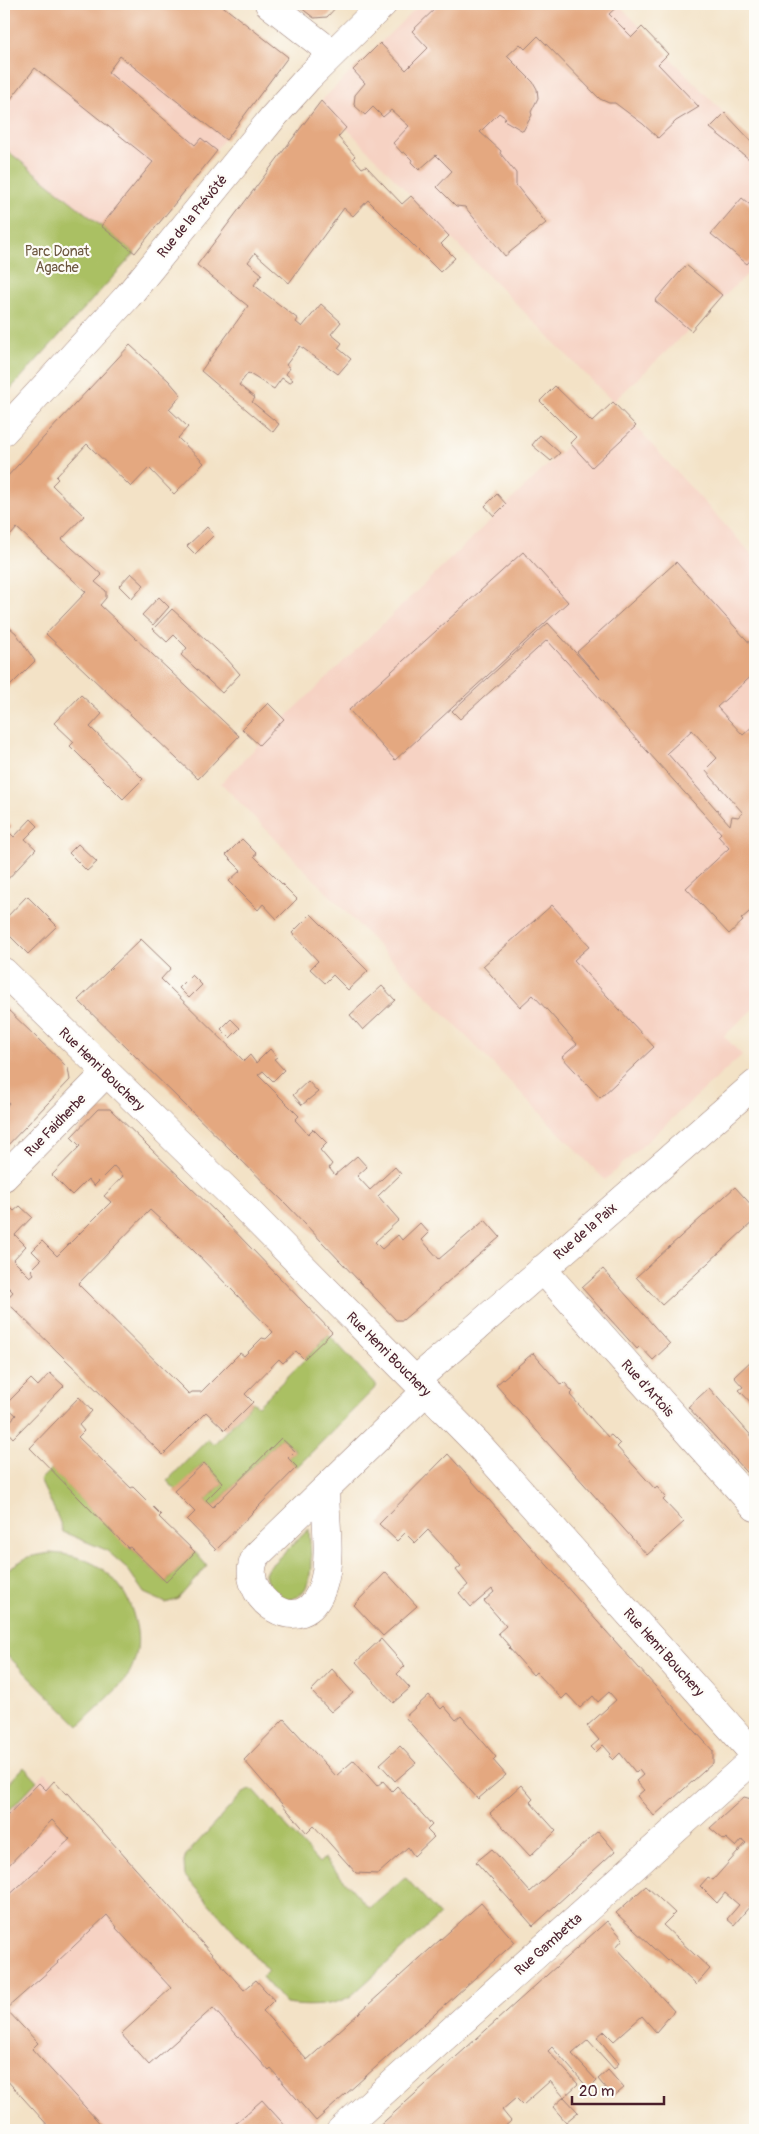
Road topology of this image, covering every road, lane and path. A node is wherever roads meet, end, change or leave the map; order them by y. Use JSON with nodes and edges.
{"nodes":[{"id":1,"x":268,"y":4,"type":"edge"},
{"id":2,"x":383,"y":4,"type":"edge"},
{"id":3,"x":332,"y":53,"type":"junction"},
{"id":4,"x":4,"y":431,"type":"edge"},
{"id":5,"x":4,"y":972,"type":"edge"},
{"id":6,"x":106,"y":1073,"type":"junction"},
{"id":7,"x":755,"y":1084,"type":"edge"},
{"id":8,"x":4,"y":1177,"type":"edge"},
{"id":9,"x":542,"y":1269,"type":"junction"},
{"id":10,"x":421,"y":1385,"type":"junction"},
{"id":11,"x":325,"y":1489,"type":"dead end"},
{"id":12,"x":755,"y":1508,"type":"edge"},
{"id":13,"x":755,"y":1756,"type":"edge"},
{"id":14,"x":341,"y":2130,"type":"edge"}],
"edges":[{"from":1,"to":3,"type":"street"},
{"from":2,"to":3,"type":"street","name":"Rue de la Prévôté"},
{"from":3,"to":4,"type":"street","name":"Rue de la Prévôté"},
{"from":5,"to":6,"type":"street","name":"Rue Henri Bouchery"},
{"from":6,"to":8,"type":"street","name":"Rue Faidherbe"},
{"from":6,"to":10,"type":"street","name":"Rue Henri Bouchery"},
{"from":7,"to":9,"type":"street","name":"Rue de la Paix"},
{"from":9,"to":10,"type":"street","name":"Rue de la Paix"},
{"from":9,"to":12,"type":"street","name":"Rue d'Artois"},
{"from":10,"to":11,"type":"street","name":"Rue de la Paix"},
{"from":10,"to":13,"type":"street","name":"Rue Henri Bouchery"},
{"from":13,"to":14,"type":"street","name":"Rue Gambetta"}]}
